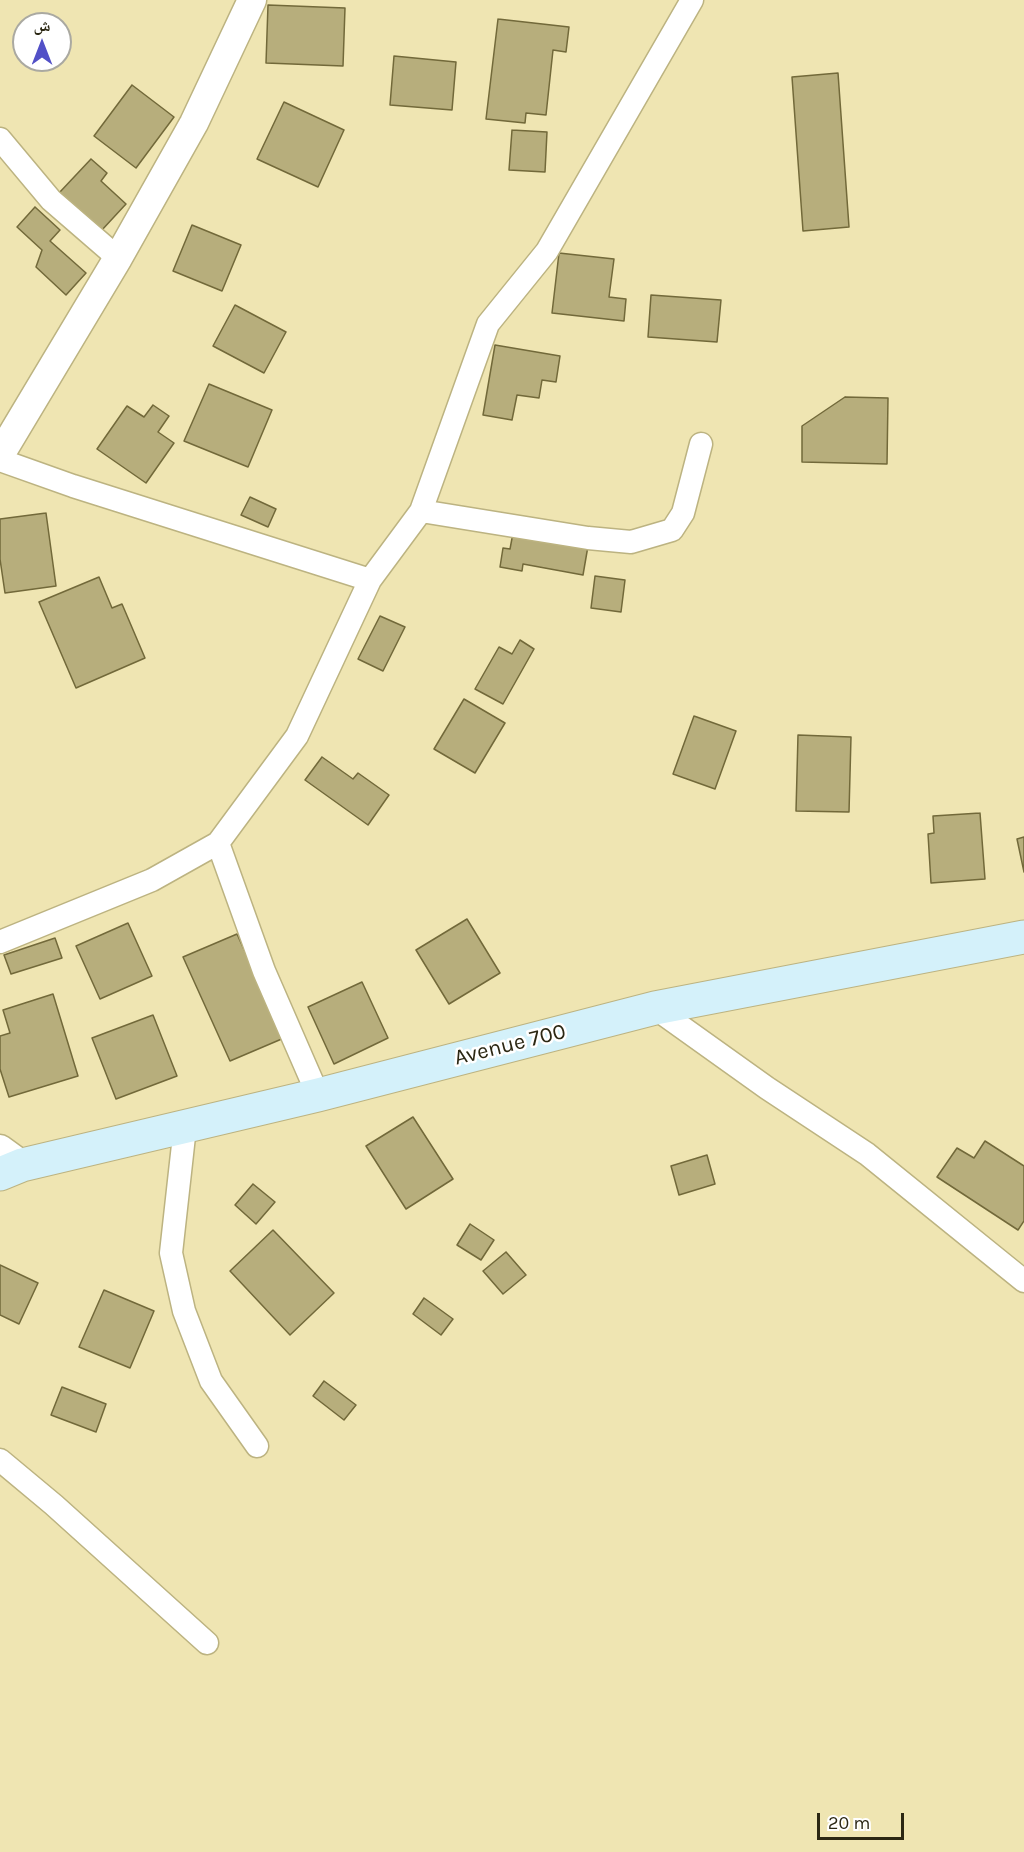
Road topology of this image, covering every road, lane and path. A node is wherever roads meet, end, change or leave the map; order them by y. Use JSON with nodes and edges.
{"nodes":[{"id":1,"x":252,"y":0,"type":"edge"},
{"id":2,"x":692,"y":0,"type":"edge"},
{"id":3,"x":0,"y":139,"type":"edge"},
{"id":4,"x":118,"y":258,"type":"junction"},
{"id":5,"x":701,"y":444,"type":"dead end"},
{"id":6,"x":0,"y":457,"type":"edge"},
{"id":7,"x":421,"y":511,"type":"junction"},
{"id":8,"x":370,"y":580,"type":"junction"},
{"id":9,"x":218,"y":843,"type":"junction"},
{"id":10,"x":1024,"y":937,"type":"edge"},
{"id":11,"x":0,"y":942,"type":"edge"},
{"id":12,"x":655,"y":1008,"type":"junction"},
{"id":13,"x":318,"y":1095,"type":"junction"},
{"id":14,"x":184,"y":1127,"type":"junction"},
{"id":15,"x":7,"y":1163,"type":"edge"},
{"id":16,"x":1024,"y":1281,"type":"edge"},
{"id":17,"x":257,"y":1446,"type":"dead end"},
{"id":18,"x":0,"y":1460,"type":"edge"},
{"id":19,"x":207,"y":1643,"type":"dead end"}],
"edges":[{"from":1,"to":4,"type":"street"},
{"from":2,"to":7,"type":"street"},
{"from":3,"to":4,"type":"street"},
{"from":4,"to":6,"type":"street"},
{"from":5,"to":7,"type":"street"},
{"from":6,"to":8,"type":"street"},
{"from":7,"to":8,"type":"street"},
{"from":8,"to":9,"type":"street"},
{"from":9,"to":11,"type":"street"},
{"from":9,"to":13,"type":"street"},
{"from":10,"to":12,"type":"main road","name":"Avenue 700"},
{"from":12,"to":13,"type":"main road","name":"Avenue 700"},
{"from":12,"to":16,"type":"street"},
{"from":13,"to":14,"type":"main road","name":"Avenue 700"},
{"from":14,"to":15,"type":"main road","name":"Avenue 700"},
{"from":14,"to":17,"type":"street"},
{"from":18,"to":19,"type":"street"}]}
